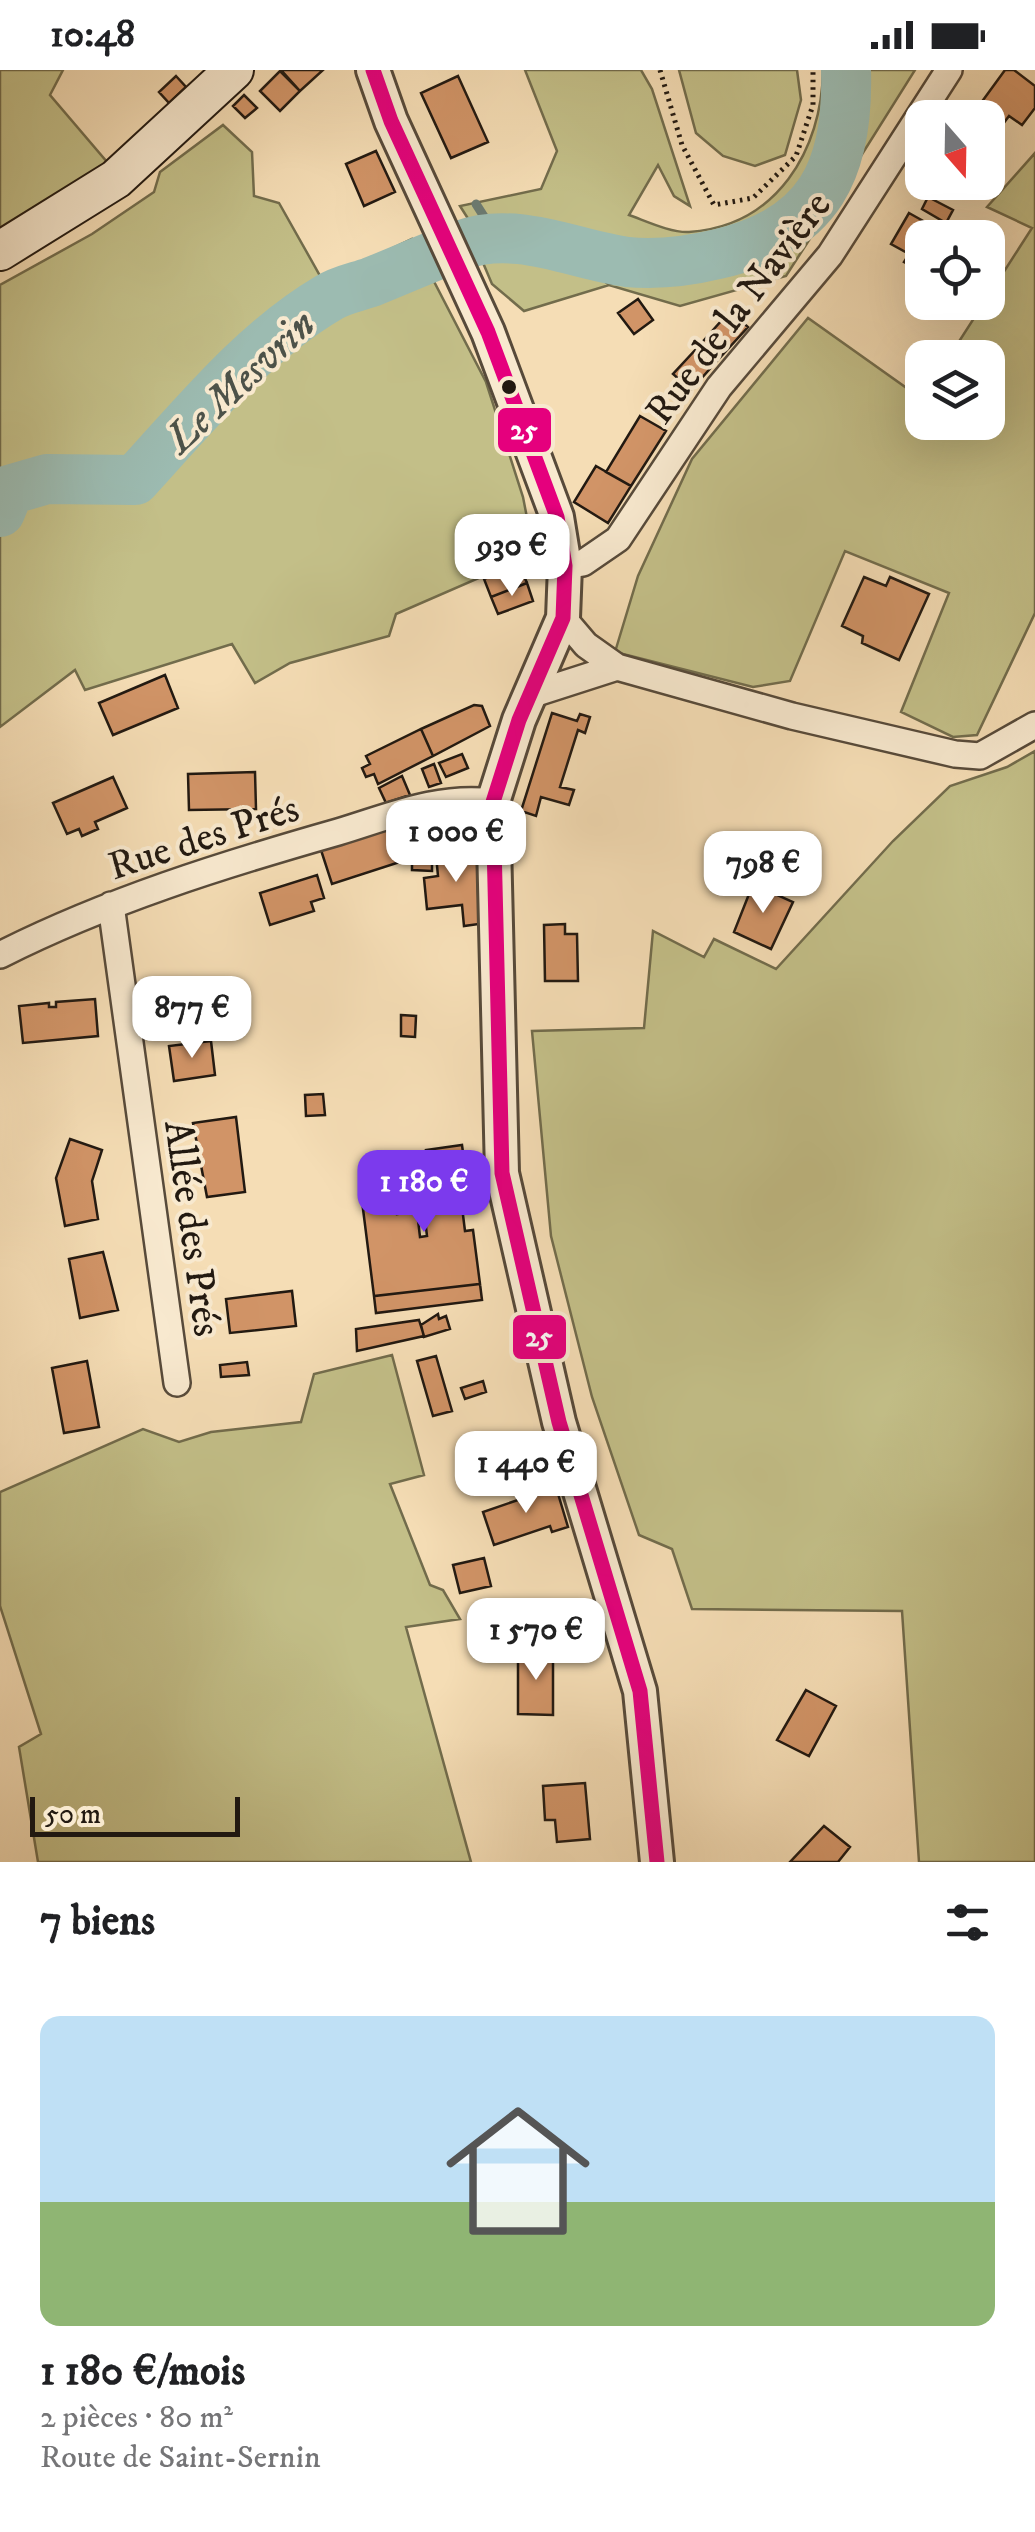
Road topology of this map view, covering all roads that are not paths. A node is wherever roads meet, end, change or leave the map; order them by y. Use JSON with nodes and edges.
{"nodes":[{"id":1,"x":234,"y":70,"type":"edge"},
{"id":2,"x":373,"y":70,"type":"edge"},
{"id":3,"x":949,"y":70,"type":"edge"},
{"id":4,"x":0,"y":250,"type":"edge"},
{"id":5,"x":565,"y":566,"type":"junction"},
{"id":6,"x":563,"y":618,"type":"junction"},
{"id":7,"x":617,"y":667,"type":"junction"},
{"id":8,"x":530,"y":695,"type":"junction"},
{"id":9,"x":1035,"y":726,"type":"edge"},
{"id":10,"x":494,"y":802,"type":"junction"},
{"id":11,"x":110,"y":905,"type":"junction"},
{"id":12,"x":0,"y":955,"type":"edge"},
{"id":13,"x":177,"y":1383,"type":"dead end"},
{"id":14,"x":657,"y":1862,"type":"edge"}],
"edges":[{"from":1,"to":4,"type":"main road"},
{"from":2,"to":5,"type":"street"},
{"from":3,"to":5,"type":"street","name":"Rue de la Navière"},
{"from":5,"to":6,"type":"street"},
{"from":6,"to":7,"type":"street"},
{"from":6,"to":8,"type":"street"},
{"from":7,"to":8,"type":"street"},
{"from":7,"to":9,"type":"street"},
{"from":8,"to":10,"type":"street"},
{"from":10,"to":11,"type":"street","name":"Rue des Prés"},
{"from":10,"to":14,"type":"street"},
{"from":11,"to":12,"type":"street","name":"Rue des Prés"},
{"from":11,"to":13,"type":"street","name":"Allée des Prés"}]}
